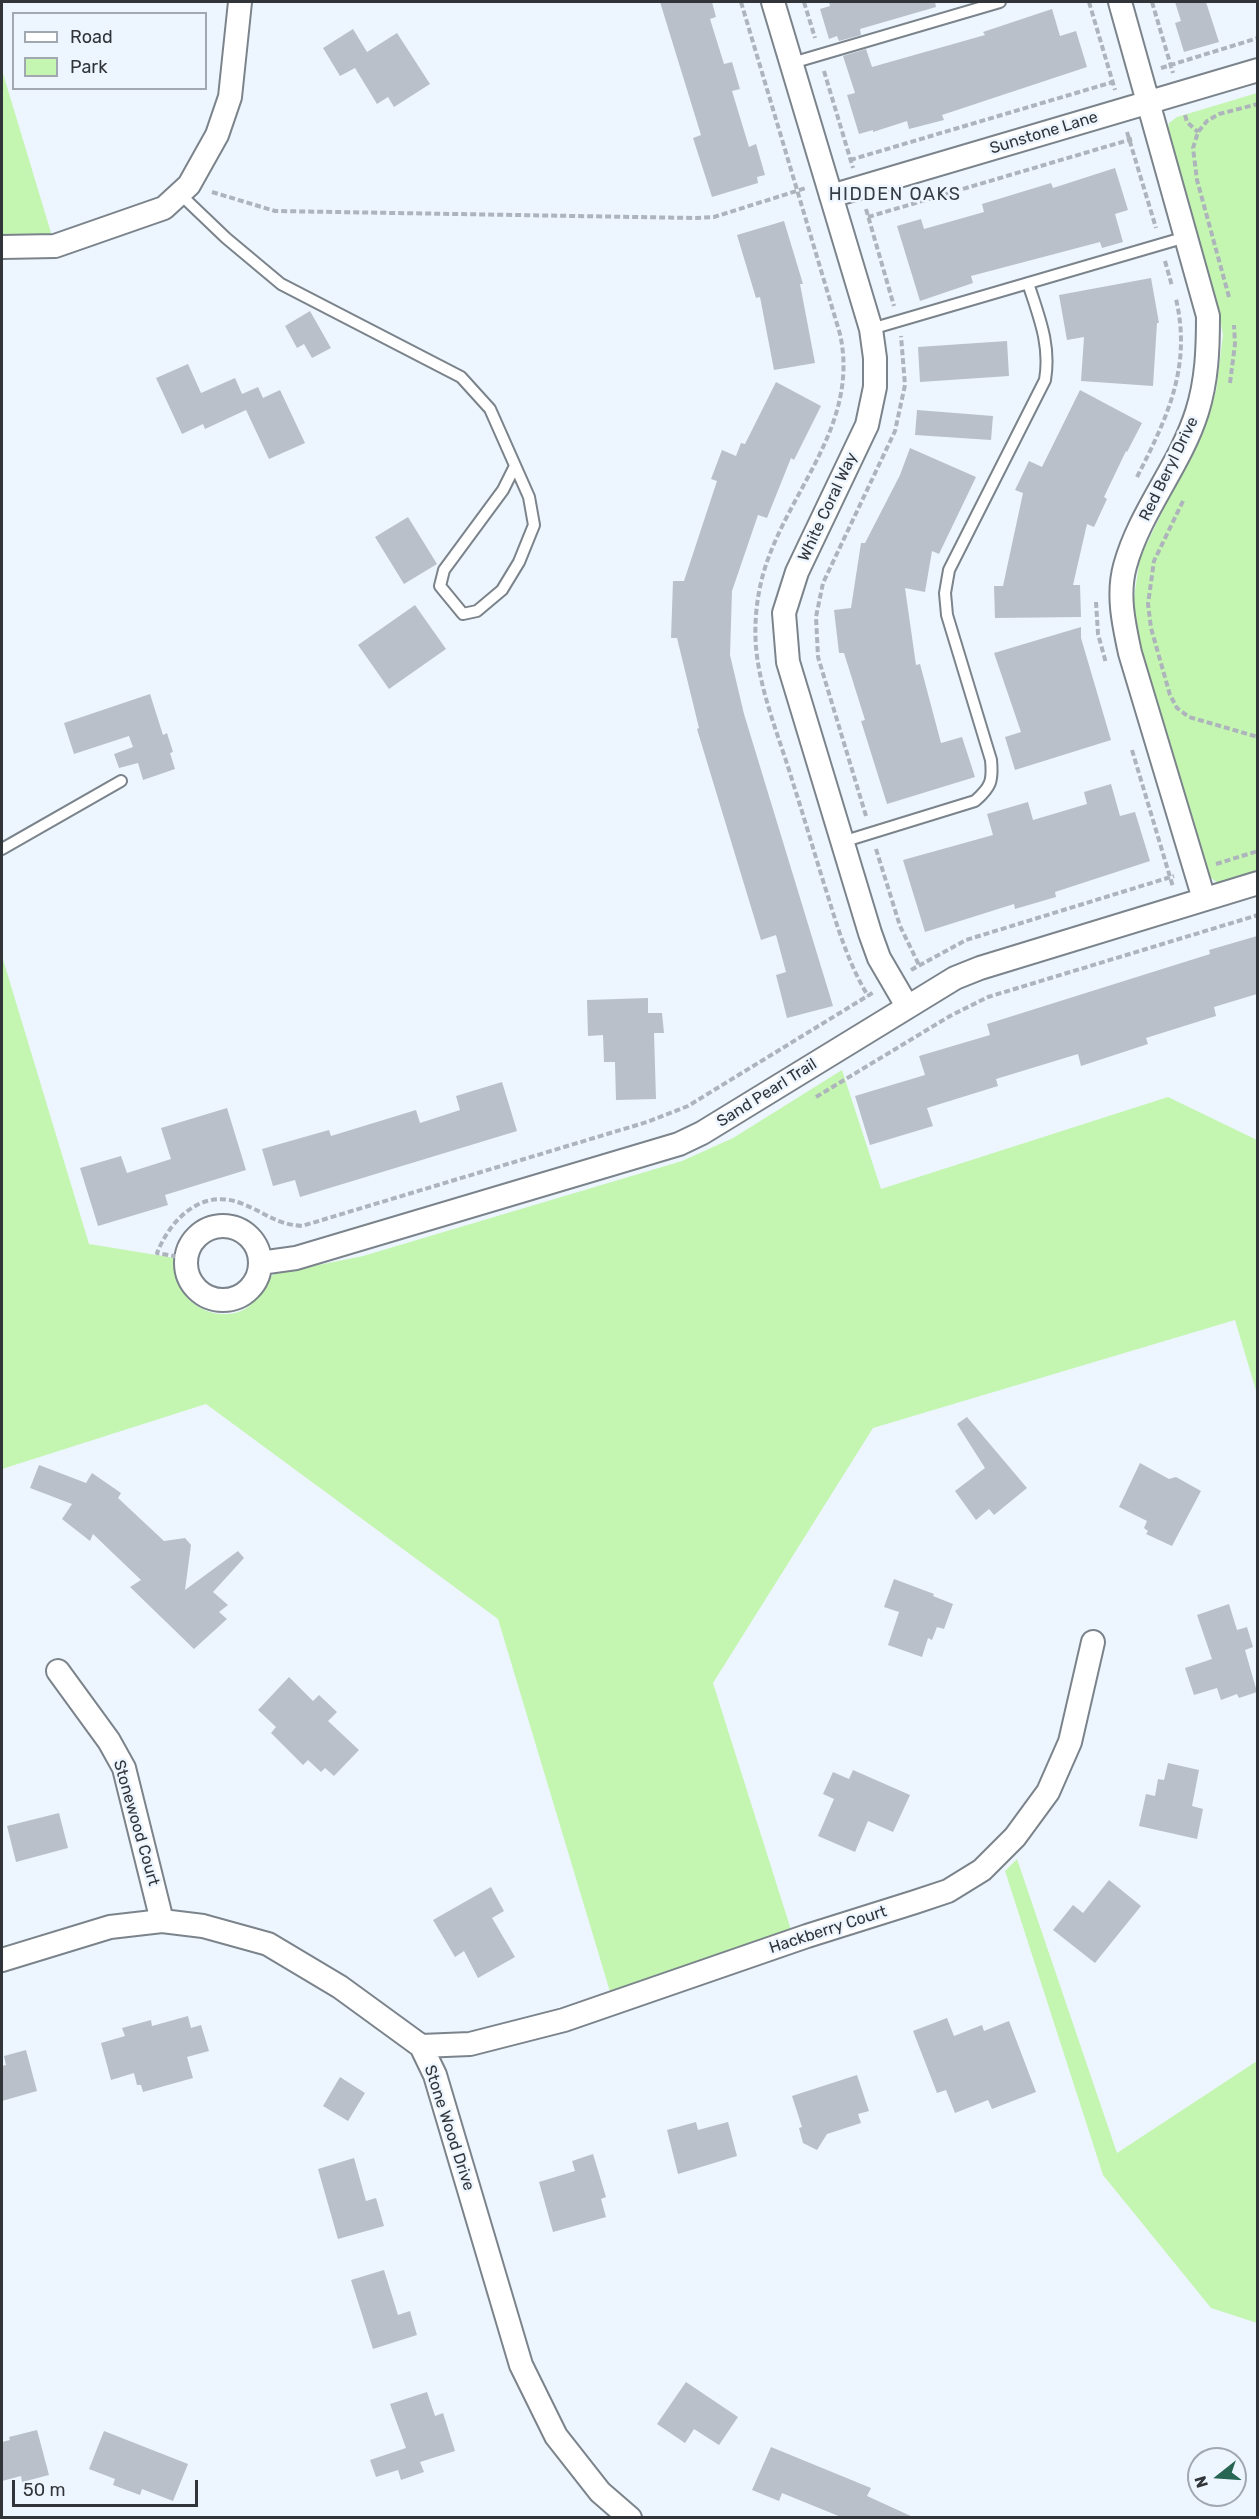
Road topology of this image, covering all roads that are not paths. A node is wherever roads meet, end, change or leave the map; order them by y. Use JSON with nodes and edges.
{"nodes":[{"id":1,"x":240,"y":2,"type":"edge"},
{"id":2,"x":773,"y":2,"type":"edge"},
{"id":3,"x":1000,"y":2,"type":"edge"},
{"id":4,"x":1120,"y":2,"type":"edge"},
{"id":5,"x":792,"y":63,"type":"junction"},
{"id":6,"x":1257,"y":70,"type":"edge"},
{"id":7,"x":1147,"y":102,"type":"junction"},
{"id":8,"x":829,"y":189,"type":"junction"},
{"id":9,"x":184,"y":190,"type":"junction"},
{"id":10,"x":1186,"y":237,"type":"junction"},
{"id":11,"x":2,"y":247,"type":"edge"},
{"id":12,"x":1028,"y":283,"type":"junction"},
{"id":13,"x":871,"y":329,"type":"junction"},
{"id":14,"x":515,"y":466,"type":"junction"},
{"id":15,"x":121,"y":781,"type":"dead end"},
{"id":16,"x":842,"y":842,"type":"junction"},
{"id":17,"x":2,"y":849,"type":"edge"},
{"id":18,"x":1257,"y":882,"type":"edge"},
{"id":19,"x":1204,"y":898,"type":"junction"},
{"id":20,"x":907,"y":1006,"type":"junction"},
{"id":21,"x":261,"y":1263,"type":"junction"},
{"id":22,"x":1093,"y":1642,"type":"dead end"},
{"id":23,"x":58,"y":1671,"type":"dead end"},
{"id":24,"x":162,"y":1921,"type":"junction"},
{"id":25,"x":2,"y":1960,"type":"edge"},
{"id":26,"x":421,"y":2046,"type":"junction"},
{"id":27,"x":630,"y":2517,"type":"edge"}],
"edges":[{"from":1,"to":9,"type":"street"},
{"from":2,"to":5,"type":"street","name":"White Coral Way"},
{"from":3,"to":5,"type":"lane"},
{"from":4,"to":7,"type":"street","name":"Red Beryl Drive"},
{"from":5,"to":8,"type":"street","name":"White Coral Way"},
{"from":6,"to":7,"type":"street","name":"Sunstone Lane"},
{"from":7,"to":8,"type":"street","name":"Sunstone Lane"},
{"from":7,"to":10,"type":"street","name":"Red Beryl Drive"},
{"from":8,"to":13,"type":"street","name":"White Coral Way"},
{"from":9,"to":11,"type":"street"},
{"from":9,"to":14,"type":"lane"},
{"from":10,"to":12,"type":"lane"},
{"from":10,"to":19,"type":"street","name":"Red Beryl Drive"},
{"from":12,"to":13,"type":"lane"},
{"from":12,"to":16,"type":"lane"},
{"from":13,"to":16,"type":"street","name":"White Coral Way"},
{"from":14,"to":14,"type":"lane"},
{"from":15,"to":17,"type":"lane"},
{"from":16,"to":20,"type":"street","name":"White Coral Way"},
{"from":18,"to":19,"type":"street","name":"Sand Pearl Trail"},
{"from":19,"to":20,"type":"street","name":"Sand Pearl Trail"},
{"from":20,"to":21,"type":"street","name":"Sand Pearl Trail"},
{"from":21,"to":21,"type":"street"},
{"from":22,"to":26,"type":"street","name":"Hackberry Court"},
{"from":23,"to":24,"type":"street","name":"Stonewood Court"},
{"from":24,"to":25,"type":"street","name":"Stone Wood Drive"},
{"from":24,"to":26,"type":"street","name":"Stone Wood Drive"},
{"from":26,"to":27,"type":"street","name":"Stone Wood Drive"}]}
